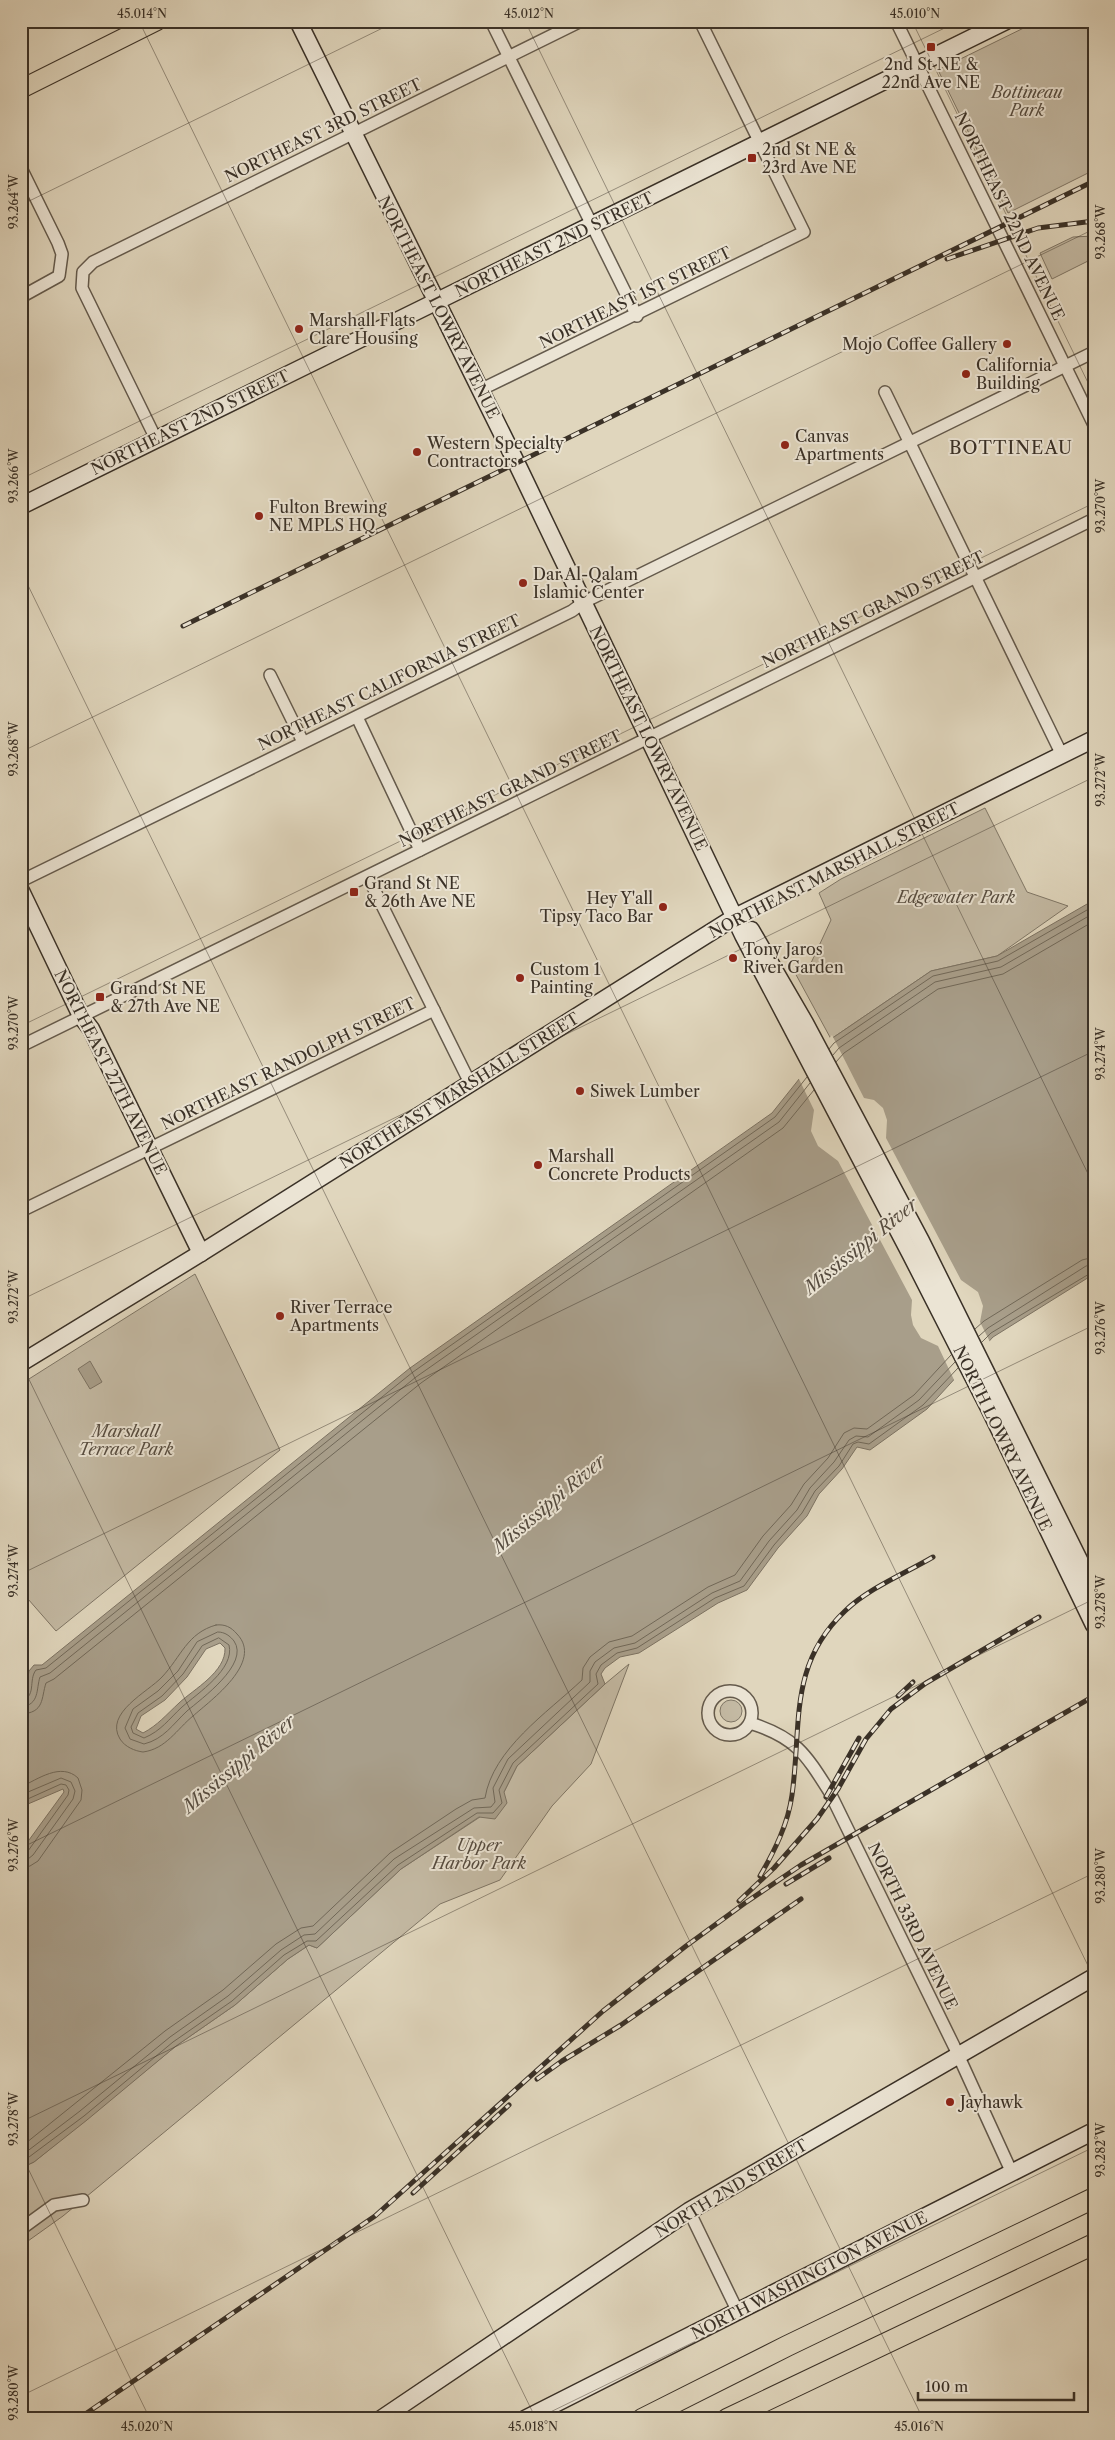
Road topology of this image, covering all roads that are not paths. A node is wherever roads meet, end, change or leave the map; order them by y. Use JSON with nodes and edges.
{"nodes":[{"id":1,"x":157,"y":21,"type":"edge"},
{"id":2,"x":298,"y":21,"type":"edge"},
{"id":3,"x":491,"y":21,"type":"edge"},
{"id":4,"x":581,"y":21,"type":"edge"},
{"id":5,"x":700,"y":21,"type":"edge"},
{"id":6,"x":896,"y":21,"type":"edge"},
{"id":7,"x":1006,"y":21,"type":"edge"},
{"id":8,"x":508,"y":57,"type":"junction"},
{"id":9,"x":918,"y":65,"type":"junction"},
{"id":10,"x":21,"y":89,"type":"edge"},
{"id":11,"x":352,"y":133,"type":"junction"},
{"id":12,"x":761,"y":144,"type":"junction"},
{"id":13,"x":21,"y":168,"type":"edge"},
{"id":14,"x":591,"y":225,"type":"junction"},
{"id":15,"x":21,"y":297,"type":"edge"},
{"id":16,"x":437,"y":303,"type":"junction"},
{"id":17,"x":636,"y":316,"type":"junction"},
{"id":18,"x":1094,"y":352,"type":"edge"},
{"id":19,"x":1065,"y":366,"type":"junction"},
{"id":20,"x":480,"y":390,"type":"junction"},
{"id":21,"x":885,"y":392,"type":"dead end"},
{"id":22,"x":1094,"y":425,"type":"edge"},
{"id":23,"x":156,"y":439,"type":"junction"},
{"id":24,"x":910,"y":444,"type":"junction"},
{"id":25,"x":21,"y":506,"type":"edge"},
{"id":26,"x":1094,"y":519,"type":"edge"},
{"id":27,"x":975,"y":578,"type":"junction"},
{"id":28,"x":584,"y":602,"type":"junction"},
{"id":29,"x":270,"y":674,"type":"dead end"},
{"id":30,"x":357,"y":716,"type":"junction"},
{"id":31,"x":649,"y":736,"type":"junction"},
{"id":32,"x":1094,"y":739,"type":"edge"},
{"id":33,"x":303,"y":742,"type":"junction"},
{"id":34,"x":1062,"y":755,"type":"junction"},
{"id":35,"x":420,"y":850,"type":"junction"},
{"id":36,"x":368,"y":877,"type":"junction"},
{"id":37,"x":21,"y":882,"type":"edge"},
{"id":38,"x":21,"y":891,"type":"edge"},
{"id":39,"x":735,"y":917,"type":"junction"},
{"id":40,"x":434,"y":1010,"type":"junction"},
{"id":41,"x":81,"y":1016,"type":"junction"},
{"id":42,"x":21,"y":1046,"type":"edge"},
{"id":43,"x":470,"y":1083,"type":"junction"},
{"id":44,"x":150,"y":1148,"type":"junction"},
{"id":45,"x":21,"y":1211,"type":"edge"},
{"id":46,"x":915,"y":1247,"type":"junction"},
{"id":47,"x":201,"y":1254,"type":"junction"},
{"id":48,"x":21,"y":1363,"type":"edge"},
{"id":49,"x":1094,"y":1590,"type":"edge"},
{"id":50,"x":1094,"y":1625,"type":"edge"},
{"id":51,"x":750,"y":1723,"type":"dead end"},
{"id":52,"x":1094,"y":1977,"type":"edge"},
{"id":53,"x":957,"y":2057,"type":"junction"},
{"id":54,"x":1094,"y":2132,"type":"edge"},
{"id":55,"x":1012,"y":2173,"type":"junction"},
{"id":56,"x":1094,"y":2198,"type":"edge"},
{"id":57,"x":83,"y":2200,"type":"dead end"},
{"id":58,"x":689,"y":2211,"type":"junction"},
{"id":59,"x":21,"y":2229,"type":"edge"},
{"id":60,"x":1094,"y":2244,"type":"edge"},
{"id":61,"x":737,"y":2310,"type":"junction"},
{"id":62,"x":380,"y":2419,"type":"edge"},
{"id":63,"x":525,"y":2419,"type":"edge"},
{"id":64,"x":642,"y":2419,"type":"edge"},
{"id":65,"x":727,"y":2419,"type":"edge"}],
"edges":[{"from":1,"to":10,"type":"main road"},
{"from":2,"to":11,"type":"street","name":"NORTHEAST LOWRY AVENUE"},
{"from":3,"to":8,"type":"street"},
{"from":4,"to":8,"type":"street","name":"NORTHEAST 3RD STREET"},
{"from":5,"to":12,"type":"street"},
{"from":6,"to":9,"type":"street","name":"NORTHEAST 22ND AVENUE"},
{"from":7,"to":9,"type":"street","name":"NORTHEAST 2ND STREET"},
{"from":8,"to":11,"type":"street","name":"NORTHEAST 3RD STREET"},
{"from":8,"to":14,"type":"street"},
{"from":9,"to":12,"type":"street","name":"NORTHEAST 2ND STREET"},
{"from":9,"to":19,"type":"street","name":"NORTHEAST 22ND AVENUE"},
{"from":11,"to":16,"type":"street","name":"NORTHEAST LOWRY AVENUE"},
{"from":11,"to":23,"type":"street","name":"NORTHEAST 3RD STREET"},
{"from":12,"to":14,"type":"street","name":"NORTHEAST 2ND STREET"},
{"from":12,"to":17,"type":"street","name":"NORTHEAST 1ST STREET"},
{"from":13,"to":15,"type":"street"},
{"from":14,"to":16,"type":"street","name":"NORTHEAST 2ND STREET"},
{"from":14,"to":17,"type":"street"},
{"from":16,"to":20,"type":"street","name":"NORTHEAST LOWRY AVENUE"},
{"from":16,"to":23,"type":"street","name":"NORTHEAST 2ND STREET"},
{"from":17,"to":20,"type":"street","name":"NORTHEAST 1ST STREET"},
{"from":18,"to":19,"type":"street","name":"NORTHEAST CALIFORNIA STREET"},
{"from":19,"to":22,"type":"street","name":"NORTHEAST 22ND AVENUE"},
{"from":19,"to":24,"type":"street","name":"NORTHEAST CALIFORNIA STREET"},
{"from":20,"to":28,"type":"street","name":"NORTHEAST LOWRY AVENUE"},
{"from":21,"to":24,"type":"street"},
{"from":23,"to":25,"type":"street","name":"NORTHEAST 2ND STREET"},
{"from":24,"to":27,"type":"street"},
{"from":24,"to":28,"type":"street","name":"NORTHEAST CALIFORNIA STREET"},
{"from":26,"to":27,"type":"street","name":"NORTHEAST GRAND STREET"},
{"from":27,"to":31,"type":"street","name":"NORTHEAST GRAND STREET"},
{"from":27,"to":34,"type":"street"},
{"from":28,"to":30,"type":"street","name":"NORTHEAST CALIFORNIA STREET"},
{"from":28,"to":31,"type":"street","name":"NORTHEAST LOWRY AVENUE"},
{"from":29,"to":33,"type":"street"},
{"from":30,"to":33,"type":"street","name":"NORTHEAST CALIFORNIA STREET"},
{"from":30,"to":35,"type":"street"},
{"from":31,"to":35,"type":"street","name":"NORTHEAST GRAND STREET"},
{"from":31,"to":39,"type":"street","name":"NORTHEAST LOWRY AVENUE"},
{"from":32,"to":34,"type":"street","name":"NORTHEAST MARSHALL STREET"},
{"from":33,"to":37,"type":"street","name":"NORTHEAST CALIFORNIA STREET"},
{"from":34,"to":39,"type":"street","name":"NORTHEAST MARSHALL STREET"},
{"from":35,"to":36,"type":"street","name":"NORTHEAST GRAND STREET"},
{"from":36,"to":40,"type":"street"},
{"from":36,"to":41,"type":"street","name":"NORTHEAST GRAND STREET"},
{"from":38,"to":41,"type":"street","name":"NORTHEAST 27TH AVENUE"},
{"from":39,"to":43,"type":"street","name":"NORTHEAST MARSHALL STREET"},
{"from":39,"to":46,"type":"street","name":"NORTHEAST LOWRY AVENUE"},
{"from":40,"to":43,"type":"street"},
{"from":40,"to":44,"type":"street","name":"NORTHEAST RANDOLPH STREET"},
{"from":41,"to":42,"type":"street","name":"NORTHEAST GRAND STREET"},
{"from":41,"to":44,"type":"street","name":"NORTHEAST 27TH AVENUE"},
{"from":43,"to":47,"type":"street","name":"NORTHEAST MARSHALL STREET"},
{"from":44,"to":45,"type":"street","name":"NORTHEAST RANDOLPH STREET"},
{"from":44,"to":47,"type":"street","name":"NORTHEAST 27TH AVENUE"},
{"from":46,"to":49,"type":"street","name":"NORTH LOWRY AVENUE"},
{"from":46,"to":50,"type":"street","name":"NORTH LOWRY AVENUE"},
{"from":47,"to":48,"type":"street","name":"NORTHEAST MARSHALL STREET"},
{"from":51,"to":53,"type":"street","name":"NORTH 33RD AVENUE"},
{"from":52,"to":53,"type":"street","name":"NORTH 2ND STREET"},
{"from":53,"to":55,"type":"street","name":"NORTH 33RD AVENUE"},
{"from":53,"to":58,"type":"street","name":"NORTH 2ND STREET"},
{"from":54,"to":55,"type":"street","name":"NORTH WASHINGTON AVENUE"},
{"from":55,"to":61,"type":"street","name":"NORTH WASHINGTON AVENUE"},
{"from":56,"to":64,"type":"highway"},
{"from":57,"to":59,"type":"street"},
{"from":58,"to":61,"type":"street"},
{"from":58,"to":62,"type":"street","name":"NORTH 2ND STREET"},
{"from":60,"to":65,"type":"highway"},
{"from":61,"to":63,"type":"street","name":"NORTH WASHINGTON AVENUE"}]}
